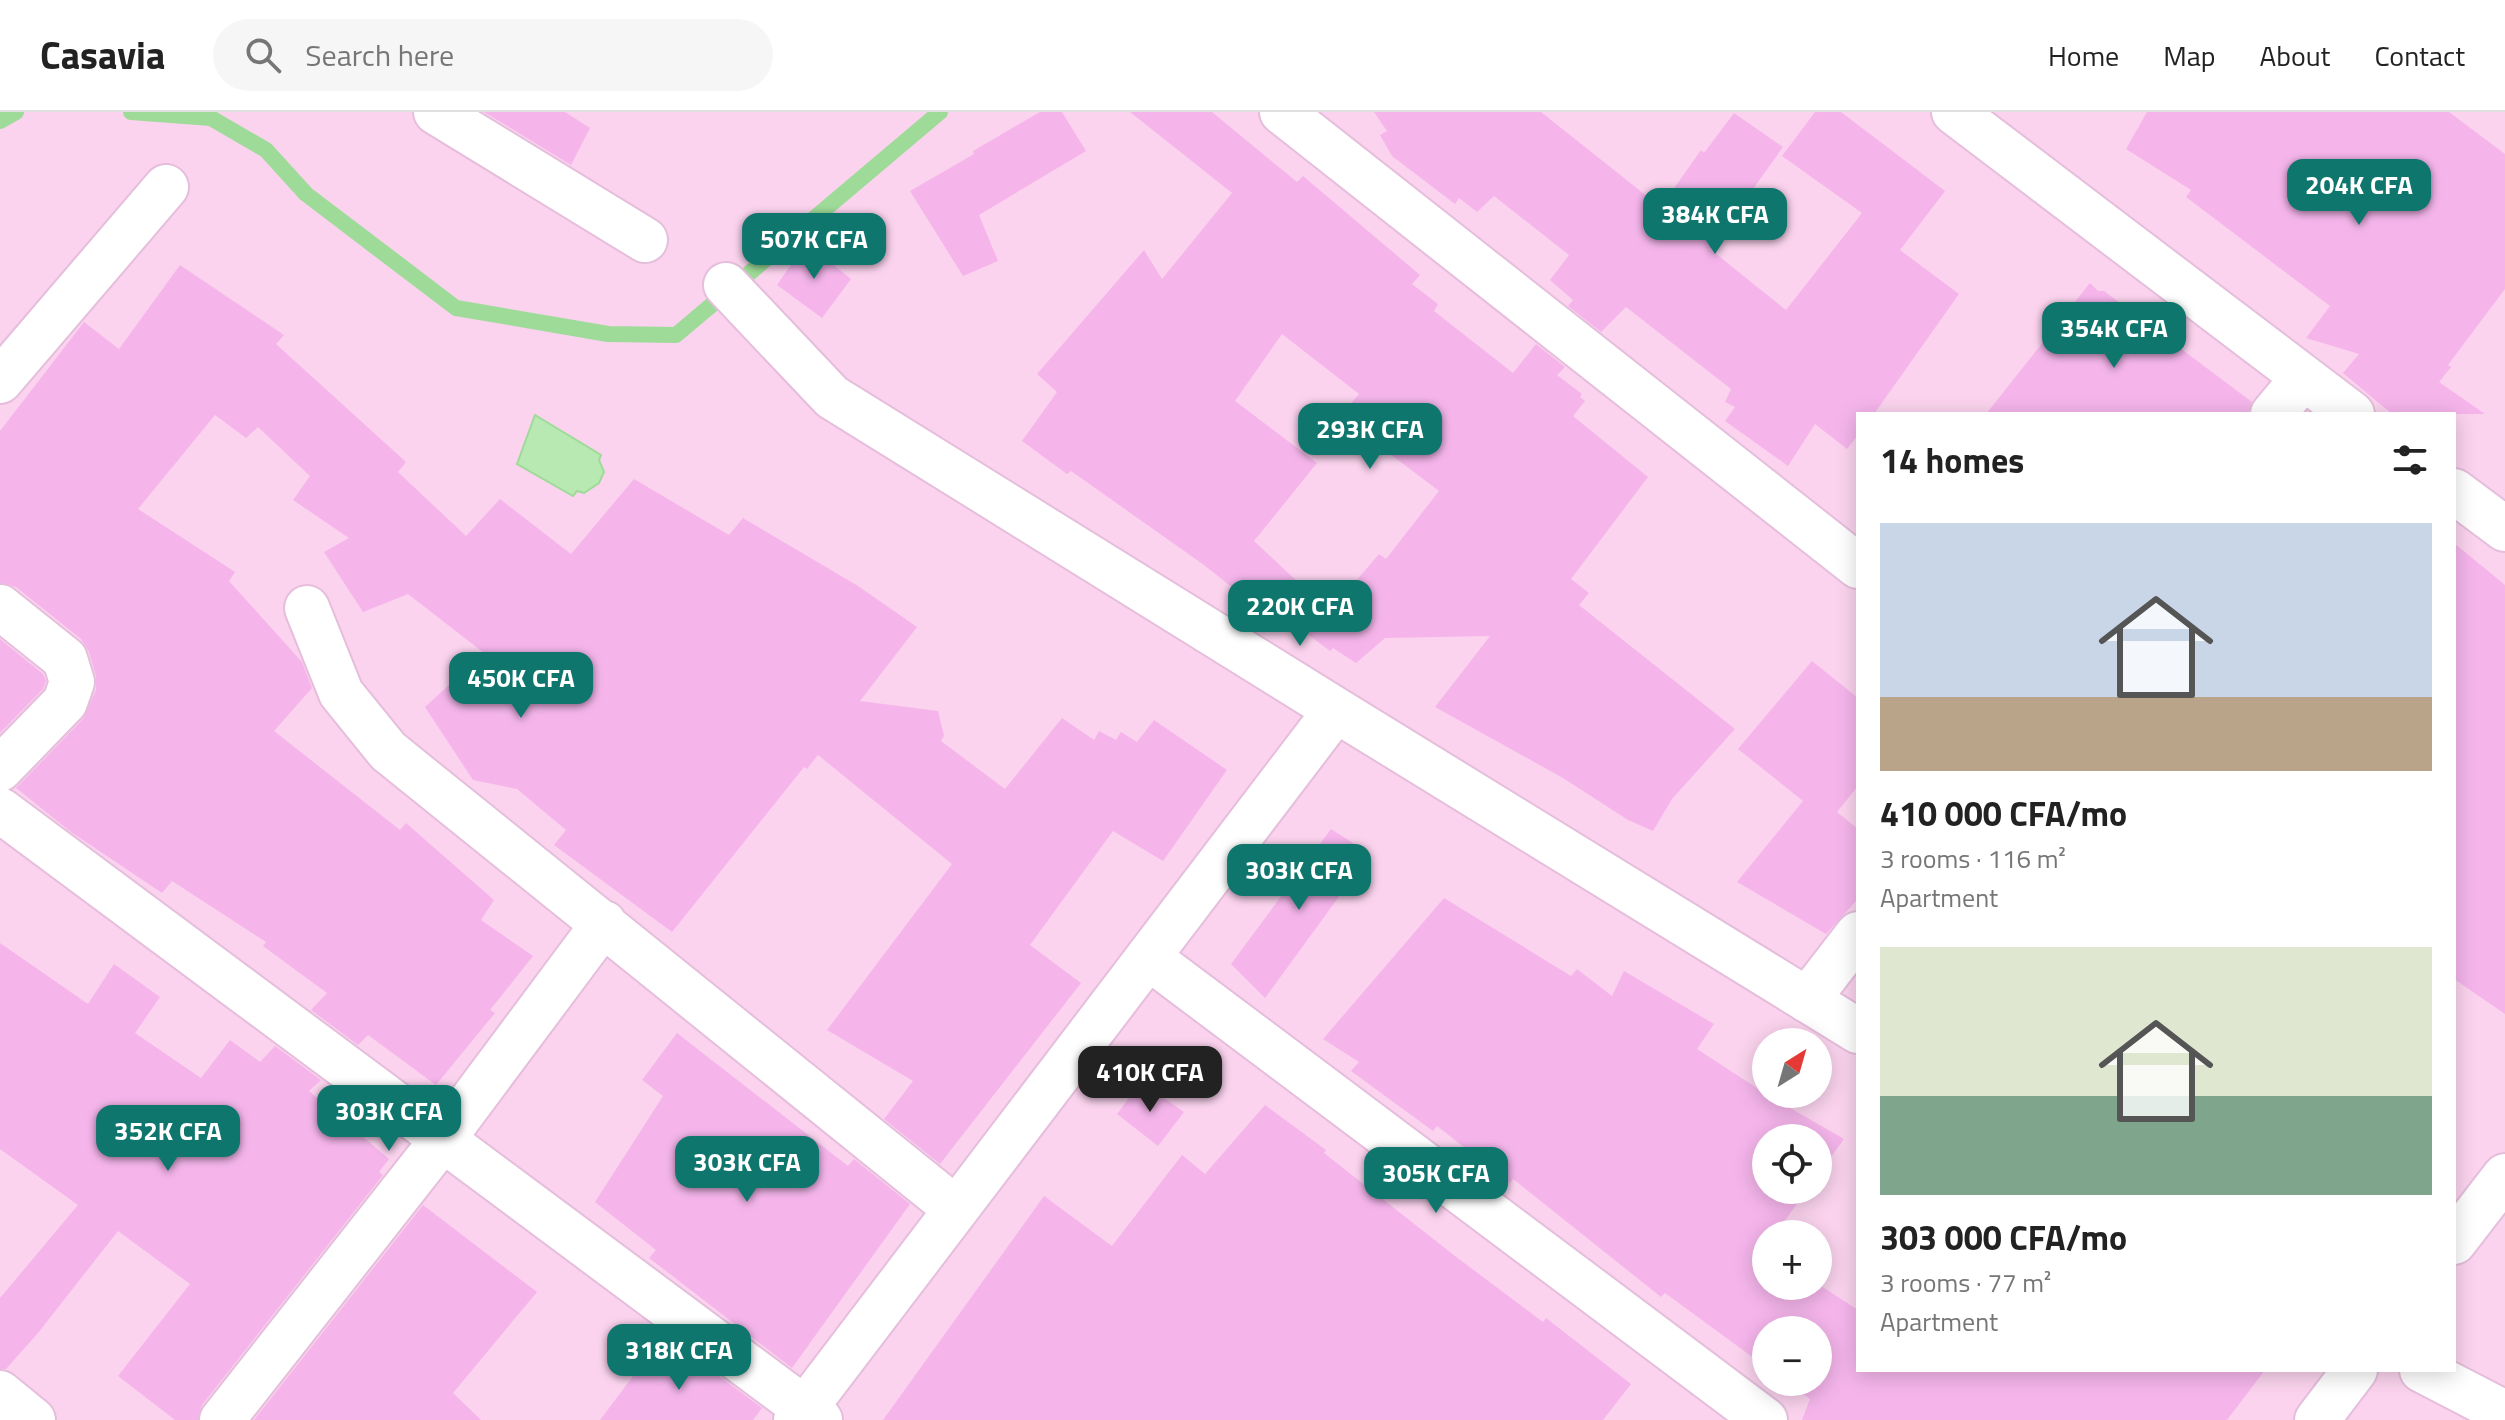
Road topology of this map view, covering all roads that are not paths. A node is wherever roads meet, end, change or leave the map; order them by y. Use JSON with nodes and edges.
{"nodes":[{"id":1,"x":436,"y":112,"type":"edge"},
{"id":2,"x":1282,"y":112,"type":"edge"},
{"id":3,"x":1954,"y":112,"type":"edge"},
{"id":4,"x":166,"y":187,"type":"dead end"},
{"id":5,"x":645,"y":240,"type":"dead end"},
{"id":6,"x":726,"y":285,"type":"dead end"},
{"id":7,"x":2303,"y":378,"type":"junction"},
{"id":8,"x":0,"y":381,"type":"edge"},
{"id":9,"x":2275,"y":412,"type":"edge"},
{"id":10,"x":2349,"y":412,"type":"edge"},
{"id":11,"x":2456,"y":492,"type":"edge"},
{"id":12,"x":2505,"y":529,"type":"edge"},
{"id":13,"x":1856,"y":564,"type":"edge"},
{"id":14,"x":0,"y":607,"type":"edge"},
{"id":15,"x":307,"y":608,"type":"dead end"},
{"id":16,"x":1336,"y":710,"type":"junction"},
{"id":17,"x":0,"y":769,"type":"edge"},
{"id":18,"x":0,"y":810,"type":"edge"},
{"id":19,"x":604,"y":923,"type":"junction"},
{"id":20,"x":1856,"y":937,"type":"edge"},
{"id":21,"x":1148,"y":957,"type":"junction"},
{"id":22,"x":1807,"y":1000,"type":"junction"},
{"id":23,"x":1856,"y":1030,"type":"edge"},
{"id":24,"x":443,"y":1139,"type":"junction"},
{"id":25,"x":2505,"y":1176,"type":"edge"},
{"id":26,"x":956,"y":1209,"type":"junction"},
{"id":27,"x":2456,"y":1239,"type":"edge"},
{"id":28,"x":2353,"y":1372,"type":"edge"},
{"id":29,"x":2426,"y":1372,"type":"edge"},
{"id":30,"x":0,"y":1393,"type":"edge"},
{"id":31,"x":2505,"y":1413,"type":"edge"},
{"id":32,"x":807,"y":1416,"type":"edge"},
{"id":33,"x":33,"y":1420,"type":"edge"},
{"id":34,"x":222,"y":1420,"type":"edge"},
{"id":35,"x":1765,"y":1420,"type":"edge"},
{"id":36,"x":2317,"y":1420,"type":"edge"}],
"edges":[{"from":1,"to":5,"type":"street"},
{"from":2,"to":13,"type":"street"},
{"from":3,"to":7,"type":"street"},
{"from":4,"to":8,"type":"street"},
{"from":6,"to":16,"type":"street"},
{"from":7,"to":9,"type":"street"},
{"from":7,"to":10,"type":"street"},
{"from":11,"to":12,"type":"street"},
{"from":14,"to":17,"type":"street"},
{"from":15,"to":19,"type":"street"},
{"from":16,"to":21,"type":"street"},
{"from":16,"to":22,"type":"street"},
{"from":18,"to":24,"type":"street"},
{"from":19,"to":24,"type":"street"},
{"from":19,"to":26,"type":"street"},
{"from":20,"to":22,"type":"street"},
{"from":21,"to":26,"type":"street"},
{"from":21,"to":35,"type":"street"},
{"from":22,"to":23,"type":"street"},
{"from":24,"to":32,"type":"street"},
{"from":24,"to":34,"type":"street"},
{"from":25,"to":27,"type":"street"},
{"from":26,"to":32,"type":"street"},
{"from":28,"to":36,"type":"street"},
{"from":29,"to":31,"type":"street"},
{"from":30,"to":33,"type":"street"}]}
